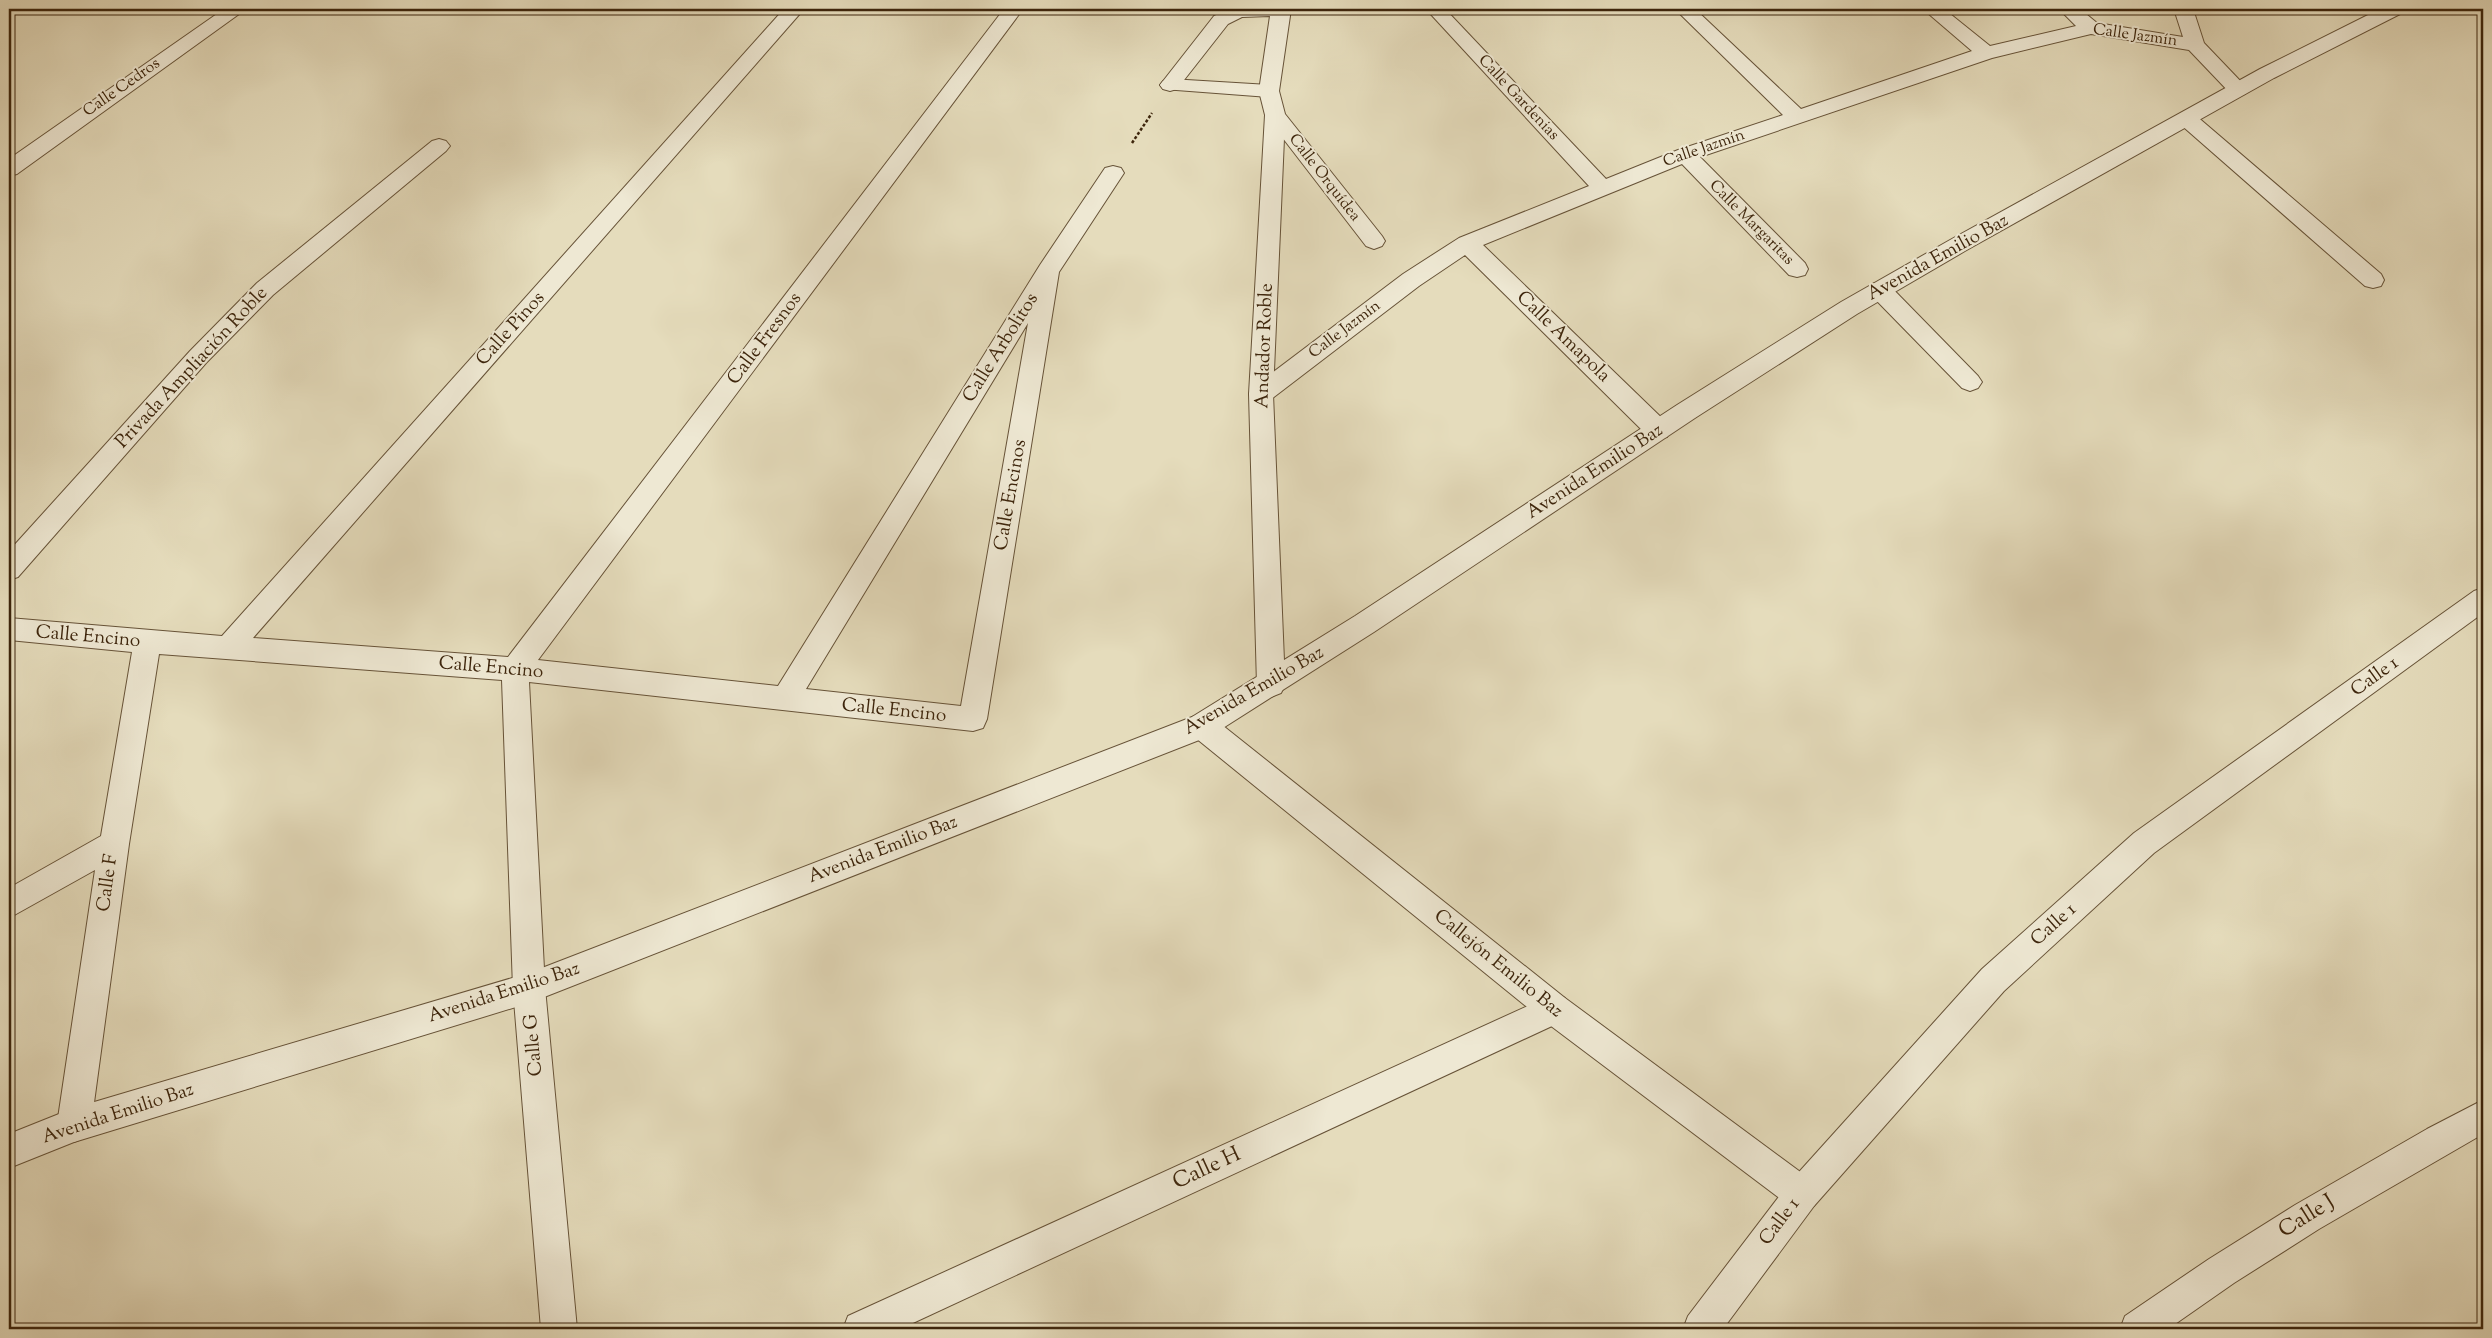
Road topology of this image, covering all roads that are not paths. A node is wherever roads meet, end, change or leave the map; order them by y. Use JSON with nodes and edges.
{"nodes":[{"id":1,"x":236,"y":9,"type":"edge"},
{"id":2,"x":794,"y":9,"type":"edge"},
{"id":3,"x":1014,"y":9,"type":"edge"},
{"id":4,"x":1281,"y":9,"type":"edge"},
{"id":5,"x":1435,"y":9,"type":"edge"},
{"id":6,"x":1684,"y":9,"type":"edge"},
{"id":7,"x":1932,"y":9,"type":"edge"},
{"id":8,"x":2068,"y":9,"type":"edge"},
{"id":9,"x":2184,"y":9,"type":"edge"},
{"id":10,"x":2395,"y":9,"type":"edge"},
{"id":11,"x":2091,"y":28,"type":"junction"},
{"id":12,"x":2195,"y":45,"type":"junction"},
{"id":13,"x":1986,"y":54,"type":"junction"},
{"id":14,"x":2238,"y":89,"type":"junction"},
{"id":15,"x":1269,"y":92,"type":"junction"},
{"id":16,"x":1275,"y":115,"type":"junction"},
{"id":17,"x":1797,"y":117,"type":"junction"},
{"id":18,"x":2187,"y":119,"type":"junction"},
{"id":19,"x":439,"y":146,"type":"dead end"},
{"id":20,"x":1685,"y":155,"type":"junction"},
{"id":21,"x":9,"y":170,"type":"edge"},
{"id":22,"x":1113,"y":173,"type":"road end"},
{"id":23,"x":1602,"y":187,"type":"junction"},
{"id":24,"x":1374,"y":241,"type":"dead end"},
{"id":25,"x":1467,"y":243,"type":"junction"},
{"id":26,"x":1797,"y":269,"type":"dead end"},
{"id":27,"x":1048,"y":271,"type":"junction"},
{"id":28,"x":2373,"y":280,"type":"dead end"},
{"id":29,"x":1880,"y":290,"type":"junction"},
{"id":30,"x":1970,"y":382,"type":"dead end"},
{"id":31,"x":1261,"y":394,"type":"junction"},
{"id":32,"x":1658,"y":430,"type":"junction"},
{"id":33,"x":9,"y":569,"type":"edge"},
{"id":34,"x":2483,"y":599,"type":"edge"},
{"id":35,"x":9,"y":629,"type":"edge"},
{"id":36,"x":148,"y":642,"type":"junction"},
{"id":37,"x":228,"y":648,"type":"junction"},
{"id":38,"x":515,"y":669,"type":"junction"},
{"id":39,"x":1271,"y":685,"type":"junction"},
{"id":40,"x":785,"y":699,"type":"junction"},
{"id":41,"x":973,"y":719,"type":"joint"},
{"id":42,"x":1202,"y":726,"type":"junction"},
{"id":43,"x":114,"y":844,"type":"junction"},
{"id":44,"x":9,"y":904,"type":"edge"},
{"id":45,"x":529,"y":988,"type":"junction"},
{"id":46,"x":1554,"y":1009,"type":"junction"},
{"id":47,"x":2483,"y":1116,"type":"edge"},
{"id":48,"x":74,"y":1125,"type":"junction"},
{"id":49,"x":9,"y":1151,"type":"edge"},
{"id":50,"x":1802,"y":1194,"type":"junction"},
{"id":51,"x":559,"y":1329,"type":"edge"},
{"id":52,"x":861,"y":1329,"type":"edge"},
{"id":53,"x":1700,"y":1329,"type":"edge"},
{"id":54,"x":2138,"y":1329,"type":"edge"}],
"edges":[{"from":1,"to":21,"type":"street","name":"Calle Cedros"},
{"from":2,"to":37,"type":"street","name":"Calle Pinos"},
{"from":3,"to":38,"type":"street","name":"Calle Fresnos"},
{"from":4,"to":15,"type":"street","name":"Andador Roble"},
{"from":4,"to":15,"type":"street"},
{"from":5,"to":23,"type":"street","name":"Calle Gardenias"},
{"from":6,"to":17,"type":"street"},
{"from":7,"to":13,"type":"street"},
{"from":8,"to":11,"type":"street"},
{"from":9,"to":12,"type":"street"},
{"from":10,"to":14,"type":"street","name":"Avenida Emilio Baz"},
{"from":11,"to":12,"type":"street","name":"Calle Jazmín"},
{"from":11,"to":13,"type":"street","name":"Calle Jazmín"},
{"from":12,"to":14,"type":"street"},
{"from":13,"to":17,"type":"street","name":"Calle Jazmín"},
{"from":14,"to":18,"type":"street","name":"Avenida Emilio Baz"},
{"from":15,"to":16,"type":"street","name":"Andador Roble"},
{"from":16,"to":24,"type":"street","name":"Calle Orquídea"},
{"from":16,"to":31,"type":"street","name":"Andador Roble"},
{"from":17,"to":20,"type":"street","name":"Calle Jazmín"},
{"from":18,"to":28,"type":"street"},
{"from":18,"to":29,"type":"street","name":"Avenida Emilio Baz"},
{"from":19,"to":33,"type":"street","name":"Privada Ampliación Roble"},
{"from":20,"to":23,"type":"street","name":"Calle Jazmín"},
{"from":20,"to":26,"type":"street","name":"Calle Margaritas"},
{"from":22,"to":27,"type":"street","name":"Calle Arbolitos"},
{"from":23,"to":25,"type":"street","name":"Calle Jazmín"},
{"from":25,"to":31,"type":"street","name":"Calle Jazmín"},
{"from":25,"to":32,"type":"street","name":"Calle Amapola"},
{"from":27,"to":40,"type":"street","name":"Calle Arbolitos"},
{"from":27,"to":41,"type":"street","name":"Calle Encinos"},
{"from":29,"to":30,"type":"street"},
{"from":29,"to":32,"type":"street","name":"Avenida Emilio Baz"},
{"from":31,"to":39,"type":"street","name":"Andador Roble"},
{"from":32,"to":39,"type":"street","name":"Avenida Emilio Baz"},
{"from":34,"to":50,"type":"street","name":"Calle 1"},
{"from":35,"to":36,"type":"street","name":"Calle Encino"},
{"from":36,"to":37,"type":"street","name":"Calle Encino"},
{"from":36,"to":43,"type":"street","name":"Calle F"},
{"from":37,"to":38,"type":"street","name":"Calle Encino"},
{"from":38,"to":40,"type":"street","name":"Calle Encino"},
{"from":38,"to":45,"type":"street","name":"Calle G"},
{"from":39,"to":42,"type":"street","name":"Avenida Emilio Baz"},
{"from":40,"to":41,"type":"street","name":"Calle Encino"},
{"from":42,"to":45,"type":"street","name":"Avenida Emilio Baz"},
{"from":42,"to":46,"type":"street","name":"Callejón Emilio Baz"},
{"from":43,"to":44,"type":"street"},
{"from":43,"to":48,"type":"street","name":"Calle F"},
{"from":45,"to":48,"type":"street","name":"Avenida Emilio Baz"},
{"from":45,"to":51,"type":"street","name":"Calle G"},
{"from":46,"to":50,"type":"street","name":"Callejón Emilio Baz"},
{"from":46,"to":52,"type":"street","name":"Calle H"},
{"from":47,"to":54,"type":"street","name":"Calle J"},
{"from":48,"to":49,"type":"street","name":"Avenida Emilio Baz"},
{"from":50,"to":53,"type":"street","name":"Calle 1"}]}
